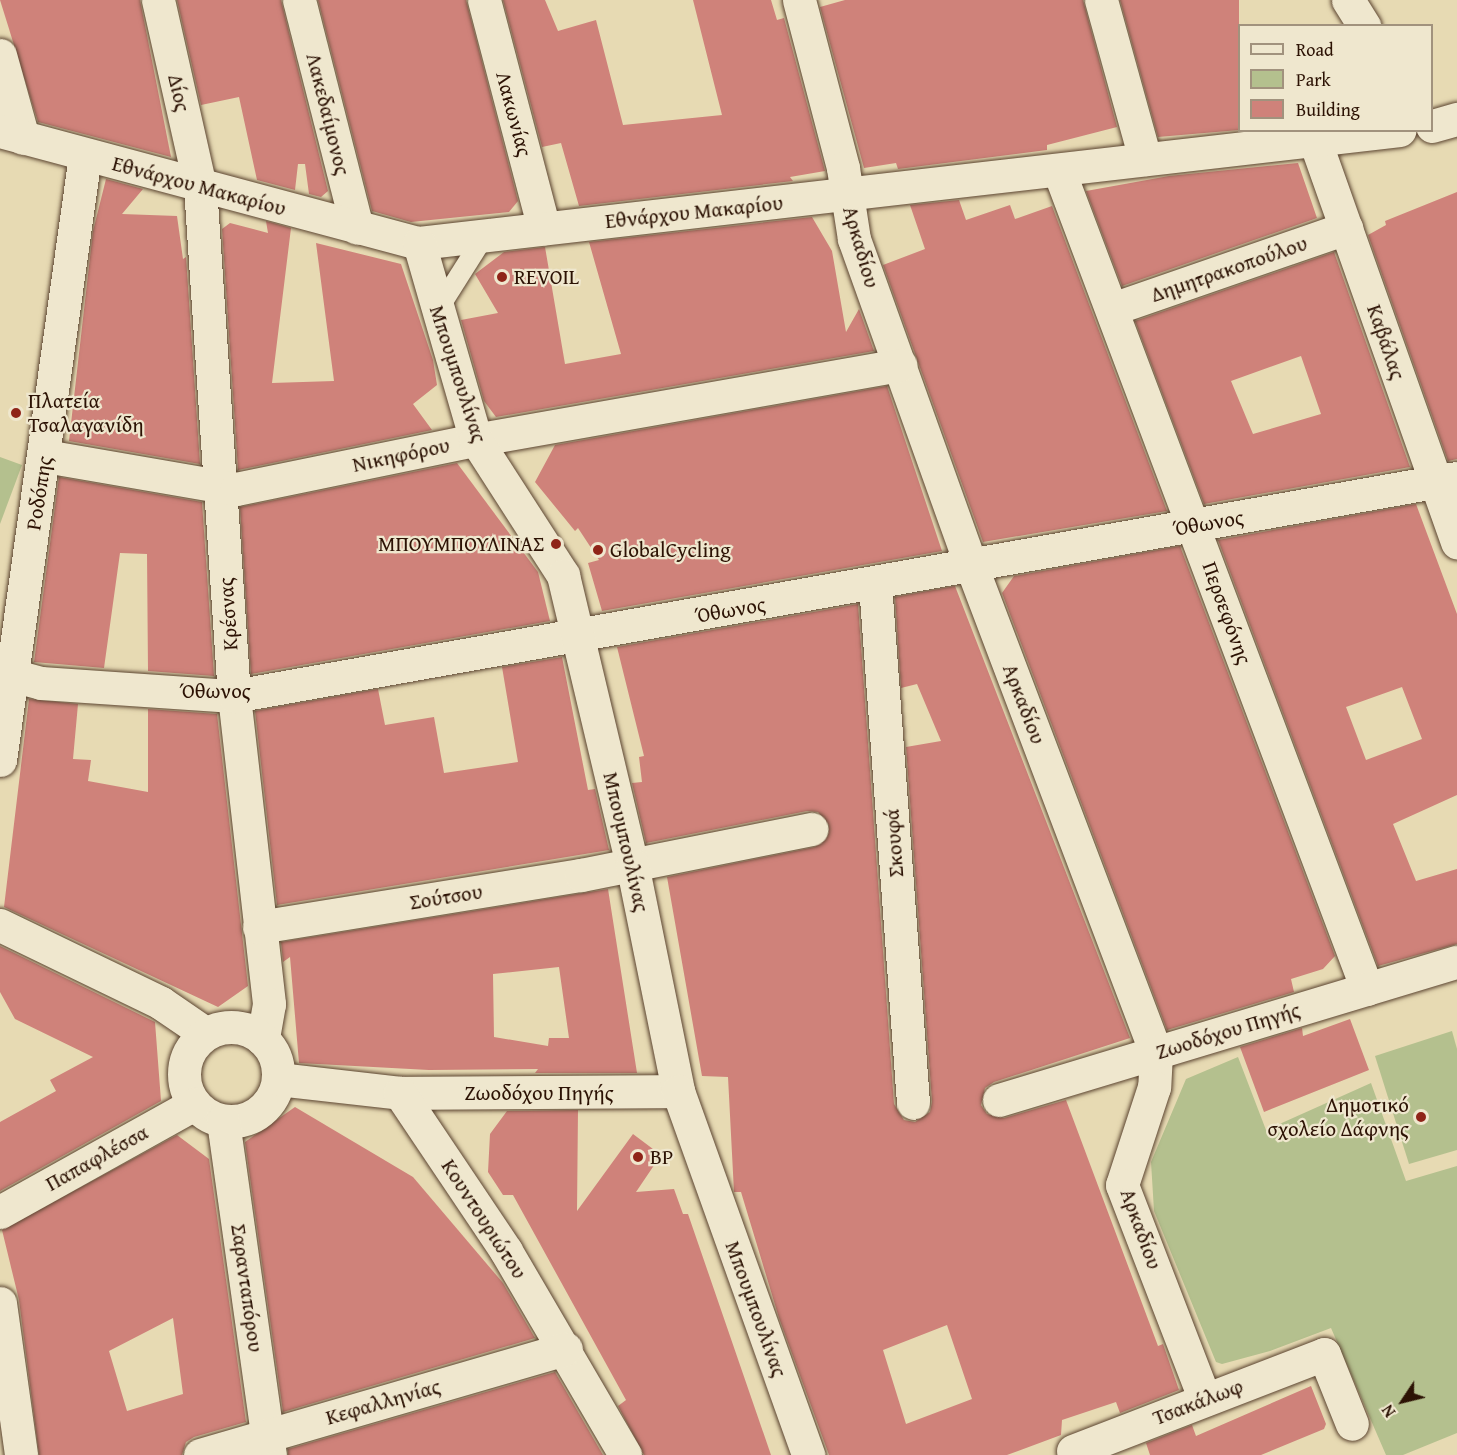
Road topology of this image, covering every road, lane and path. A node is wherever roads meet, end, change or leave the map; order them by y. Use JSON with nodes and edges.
{"nodes":[{"id":1,"x":158,"y":0,"type":"edge"},
{"id":2,"x":299,"y":0,"type":"edge"},
{"id":3,"x":484,"y":0,"type":"edge"},
{"id":4,"x":799,"y":0,"type":"edge"},
{"id":5,"x":1101,"y":0,"type":"edge"},
{"id":6,"x":1348,"y":0,"type":"edge"},
{"id":7,"x":1363,"y":24,"type":"edge"},
{"id":8,"x":0,"y":55,"type":"edge"},
{"id":9,"x":1457,"y":119,"type":"edge"},
{"id":10,"x":1433,"y":125,"type":"edge"},
{"id":11,"x":1385,"y":132,"type":"edge"},
{"id":12,"x":12,"y":135,"type":"edge"},
{"id":13,"x":1315,"y":141,"type":"junction"},
{"id":14,"x":86,"y":155,"type":"junction"},
{"id":15,"x":1145,"y":159,"type":"junction"},
{"id":16,"x":1059,"y":171,"type":"junction"},
{"id":17,"x":201,"y":186,"type":"junction"},
{"id":18,"x":847,"y":196,"type":"junction"},
{"id":19,"x":357,"y":228,"type":"junction"},
{"id":20,"x":544,"y":228,"type":"junction"},
{"id":21,"x":1346,"y":228,"type":"junction"},
{"id":22,"x":485,"y":236,"type":"junction"},
{"id":23,"x":419,"y":243,"type":"junction"},
{"id":24,"x":1112,"y":309,"type":"junction"},
{"id":25,"x":438,"y":310,"type":"junction"},
{"id":26,"x":900,"y":365,"type":"junction"},
{"id":27,"x":476,"y":440,"type":"junction"},
{"id":28,"x":45,"y":456,"type":"junction"},
{"id":29,"x":1446,"y":480,"type":"edge"},
{"id":30,"x":219,"y":486,"type":"junction"},
{"id":31,"x":1195,"y":525,"type":"junction"},
{"id":32,"x":1457,"y":543,"type":"edge"},
{"id":33,"x":971,"y":565,"type":"junction"},
{"id":34,"x":875,"y":584,"type":"junction"},
{"id":35,"x":578,"y":636,"type":"junction"},
{"id":36,"x":5,"y":674,"type":"edge"},
{"id":37,"x":234,"y":696,"type":"junction"},
{"id":38,"x":0,"y":760,"type":"edge"},
{"id":39,"x":811,"y":829,"type":"dead end"},
{"id":40,"x":632,"y":864,"type":"junction"},
{"id":41,"x":0,"y":925,"type":"edge"},
{"id":42,"x":259,"y":927,"type":"junction"},
{"id":43,"x":1457,"y":962,"type":"edge"},
{"id":44,"x":1366,"y":989,"type":"junction"},
{"id":45,"x":205,"y":1033,"type":"junction"},
{"id":46,"x":263,"y":1039,"type":"junction"},
{"id":47,"x":1156,"y":1053,"type":"junction"},
{"id":48,"x":278,"y":1079,"type":"junction"},
{"id":49,"x":678,"y":1091,"type":"junction"},
{"id":50,"x":400,"y":1093,"type":"junction"},
{"id":51,"x":999,"y":1100,"type":"dead end"},
{"id":52,"x":913,"y":1103,"type":"dead end"},
{"id":53,"x":194,"y":1104,"type":"junction"},
{"id":54,"x":223,"y":1121,"type":"junction"},
{"id":55,"x":0,"y":1212,"type":"edge"},
{"id":56,"x":0,"y":1303,"type":"edge"},
{"id":57,"x":566,"y":1349,"type":"junction"},
{"id":58,"x":1205,"y":1400,"type":"junction"},
{"id":59,"x":1352,"y":1424,"type":"dead end"},
{"id":60,"x":269,"y":1445,"type":"edge"},
{"id":61,"x":1073,"y":1450,"type":"dead end"},
{"id":62,"x":21,"y":1455,"type":"edge"},
{"id":63,"x":200,"y":1455,"type":"edge"},
{"id":64,"x":625,"y":1455,"type":"edge"},
{"id":65,"x":808,"y":1455,"type":"edge"}],
"edges":[{"from":1,"to":17,"type":"street","name":"Δίος"},
{"from":2,"to":19,"type":"street","name":"Λακεδαίμονος"},
{"from":3,"to":20,"type":"street","name":"Λακωνίας"},
{"from":4,"to":18,"type":"street","name":"Αρκαδίου"},
{"from":5,"to":15,"type":"street"},
{"from":6,"to":7,"type":"street"},
{"from":8,"to":12,"type":"street"},
{"from":9,"to":10,"type":"street"},
{"from":11,"to":13,"type":"street","name":"Εθνάρχου Μακαρίου"},
{"from":12,"to":14,"type":"street","name":"Εθνάρχου Μακαρίου"},
{"from":13,"to":15,"type":"street","name":"Εθνάρχου Μακαρίου"},
{"from":13,"to":21,"type":"street","name":"Καβάλας"},
{"from":14,"to":17,"type":"street","name":"Εθνάρχου Μακαρίου"},
{"from":14,"to":28,"type":"street","name":"Ροδόπης"},
{"from":15,"to":16,"type":"street","name":"Εθνάρχου Μακαρίου"},
{"from":16,"to":18,"type":"street","name":"Εθνάρχου Μακαρίου"},
{"from":16,"to":24,"type":"street","name":"Περσεφόνης"},
{"from":17,"to":19,"type":"street","name":"Εθνάρχου Μακαρίου"},
{"from":17,"to":30,"type":"street","name":"Κρέσνας"},
{"from":18,"to":20,"type":"street","name":"Εθνάρχου Μακαρίου"},
{"from":18,"to":26,"type":"street","name":"Αρκαδίου"},
{"from":19,"to":23,"type":"street","name":"Εθνάρχου Μακαρίου"},
{"from":20,"to":22,"type":"street","name":"Εθνάρχου Μακαρίου"},
{"from":21,"to":24,"type":"street","name":"Δημητρακοπούλου"},
{"from":21,"to":29,"type":"street","name":"Καβάλας"},
{"from":22,"to":23,"type":"street","name":"Εθνάρχου Μακαρίου"},
{"from":22,"to":25,"type":"lane"},
{"from":23,"to":25,"type":"street","name":"Μπουμπουλίνας"},
{"from":24,"to":31,"type":"street","name":"Περσεφόνης"},
{"from":25,"to":27,"type":"street","name":"Μπουμπουλίνας"},
{"from":26,"to":27,"type":"street","name":"Νικηφόρου"},
{"from":26,"to":33,"type":"street","name":"Αρκαδίου"},
{"from":27,"to":30,"type":"street","name":"Νικηφόρου"},
{"from":27,"to":35,"type":"street","name":"Μπουμπουλίνας"},
{"from":28,"to":30,"type":"street","name":"Νικηφόρου"},
{"from":28,"to":36,"type":"street","name":"Ροδόπης"},
{"from":29,"to":31,"type":"street","name":"Όθωνος"},
{"from":29,"to":32,"type":"street","name":"Καβάλας"},
{"from":30,"to":37,"type":"street","name":"Κρέσνας"},
{"from":31,"to":33,"type":"street","name":"Όθωνος"},
{"from":31,"to":44,"type":"street","name":"Περσεφόνης"},
{"from":33,"to":34,"type":"street","name":"Όθωνος"},
{"from":33,"to":47,"type":"street","name":"Αρκαδίου"},
{"from":34,"to":35,"type":"street","name":"Όθωνος"},
{"from":34,"to":52,"type":"street","name":"Σκουφά"},
{"from":35,"to":37,"type":"street","name":"Όθωνος"},
{"from":35,"to":40,"type":"street","name":"Μπουμπουλίνας"},
{"from":36,"to":37,"type":"street","name":"Όθωνος"},
{"from":36,"to":38,"type":"street","name":"Ροδόπης"},
{"from":37,"to":42,"type":"street","name":"Κρέσνας"},
{"from":39,"to":40,"type":"street","name":"Σούτσου"},
{"from":40,"to":42,"type":"street","name":"Σούτσου"},
{"from":40,"to":49,"type":"street","name":"Μπουμπουλίνας"},
{"from":41,"to":45,"type":"street"},
{"from":42,"to":46,"type":"street","name":"Κρέσνας"},
{"from":43,"to":44,"type":"street","name":"Ζωοδόχου Πηγής"},
{"from":44,"to":47,"type":"street","name":"Ζωοδόχου Πηγής"},
{"from":45,"to":46,"type":"street"},
{"from":45,"to":53,"type":"street"},
{"from":46,"to":48,"type":"street"},
{"from":47,"to":51,"type":"street","name":"Ζωοδόχου Πηγής"},
{"from":47,"to":58,"type":"street","name":"Αρκαδίου"},
{"from":48,"to":50,"type":"street"},
{"from":48,"to":54,"type":"street"},
{"from":49,"to":50,"type":"street","name":"Ζωοδόχου Πηγής"},
{"from":49,"to":65,"type":"street","name":"Μπουμπουλίνας"},
{"from":50,"to":57,"type":"street","name":"Κουντουριώτου"},
{"from":53,"to":54,"type":"street"},
{"from":53,"to":55,"type":"street","name":"Παπαφλέσσα"},
{"from":54,"to":60,"type":"street","name":"Σαρανταπόρου"},
{"from":56,"to":62,"type":"street"},
{"from":57,"to":60,"type":"street","name":"Κεφαλληνίας"},
{"from":57,"to":64,"type":"street","name":"Κουντουριώτου"},
{"from":58,"to":59,"type":"street","name":"Τσακάλωφ"},
{"from":58,"to":61,"type":"street","name":"Τσακάλωφ"},
{"from":60,"to":63,"type":"street","name":"Κεφαλληνίας"}]}
